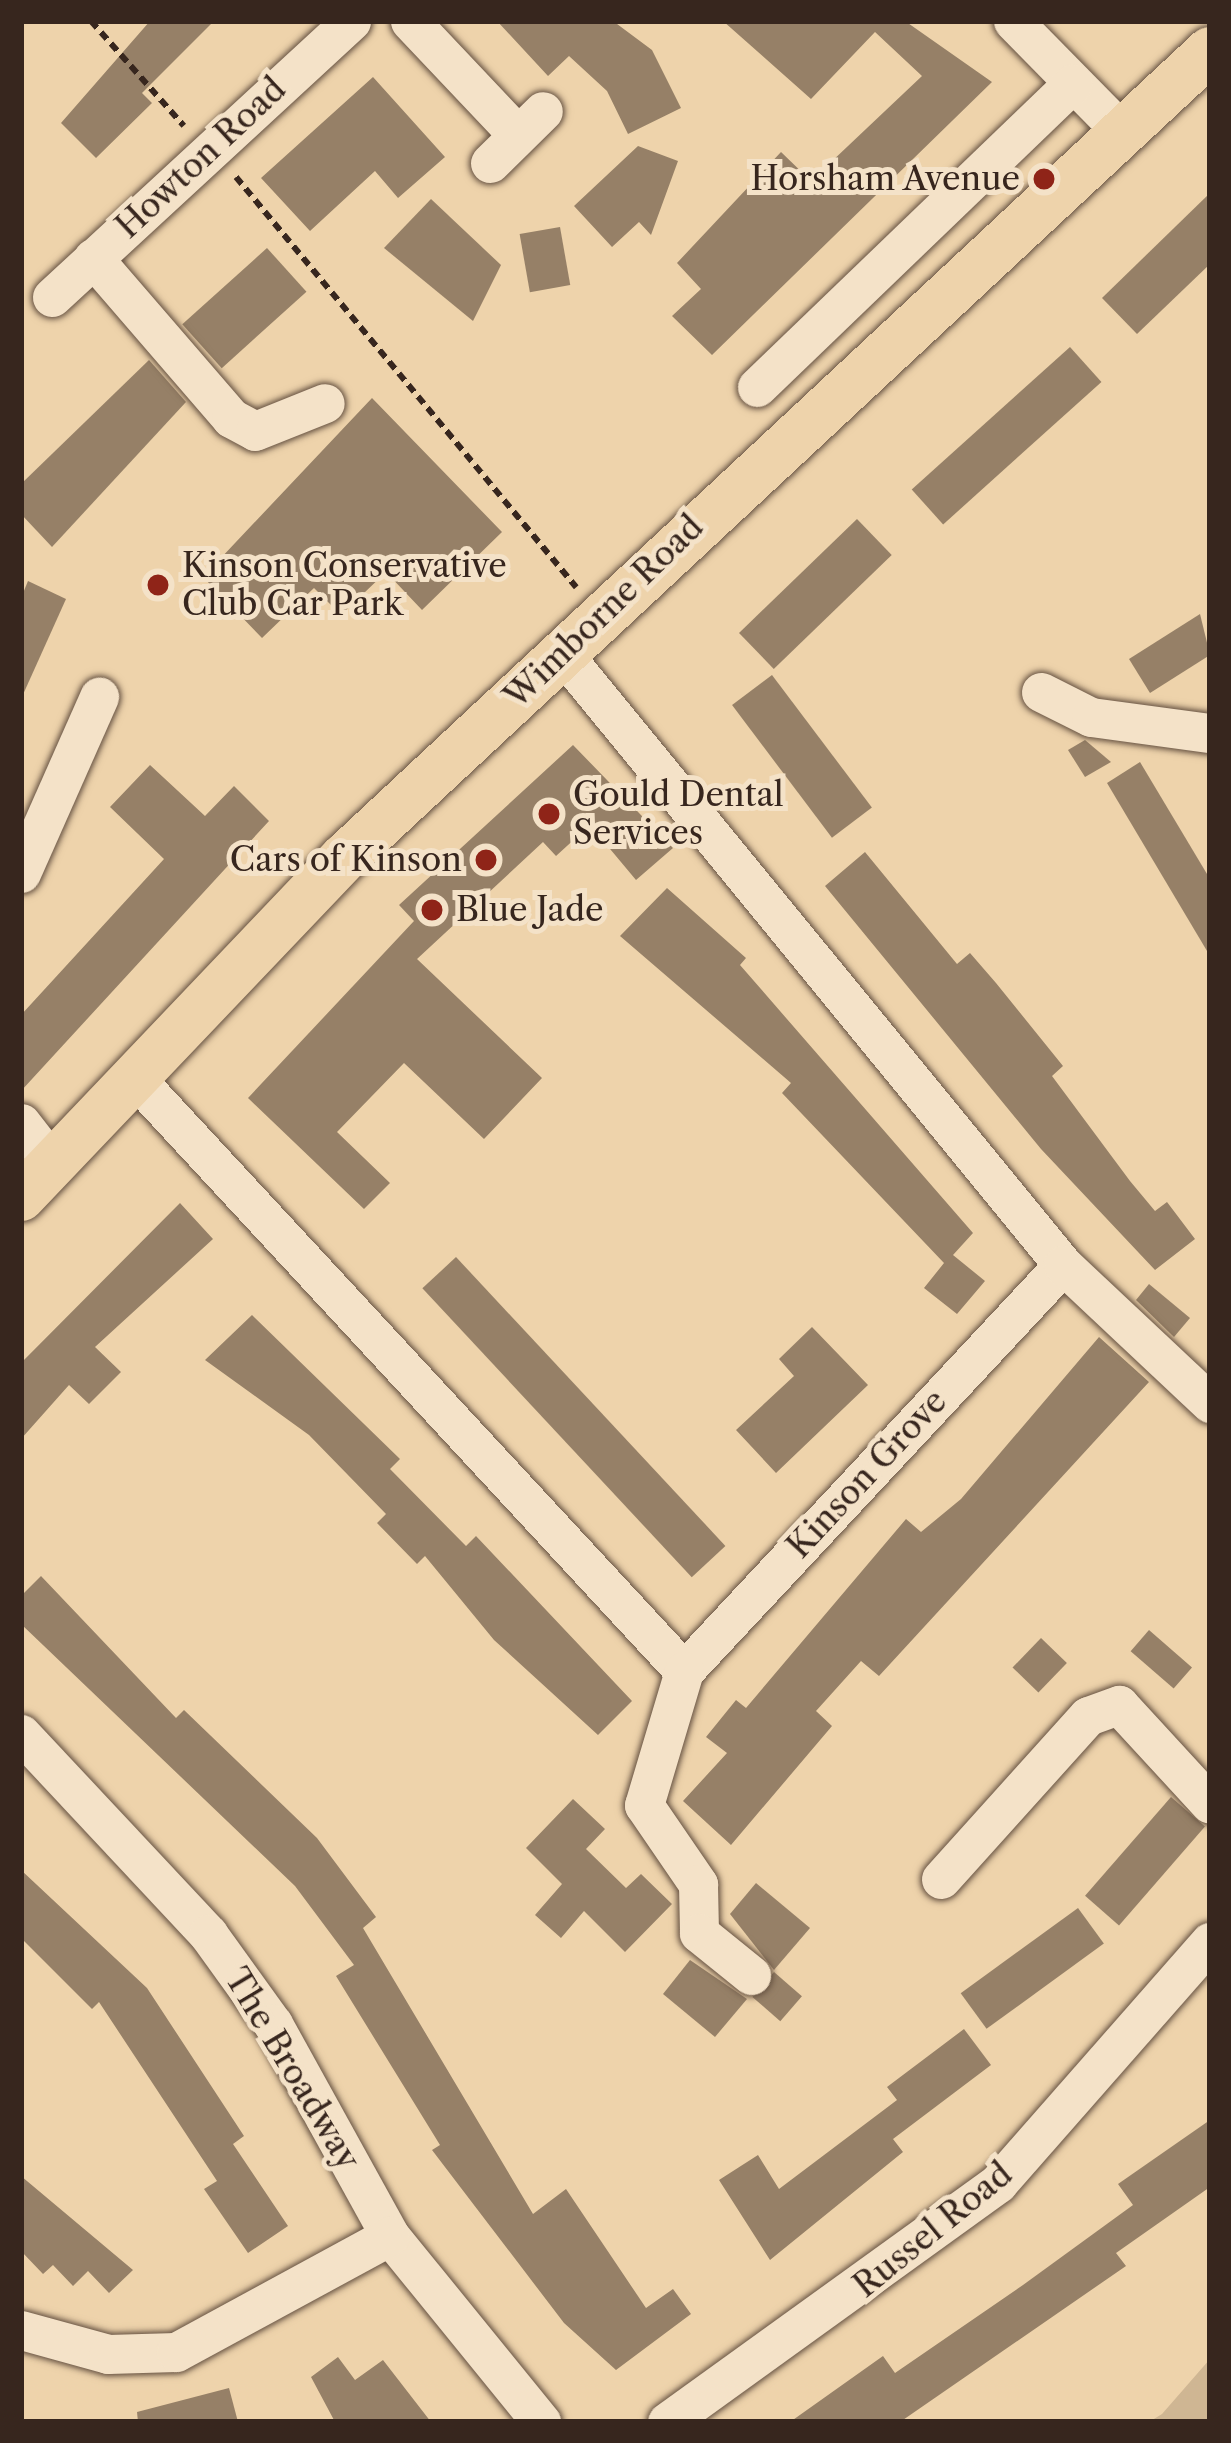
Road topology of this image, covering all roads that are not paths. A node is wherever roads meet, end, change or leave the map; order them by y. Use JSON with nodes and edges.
{"nodes":[{"id":1,"x":351,"y":21,"type":"edge"},
{"id":2,"x":410,"y":21,"type":"edge"},
{"id":3,"x":1013,"y":21,"type":"edge"},
{"id":4,"x":1210,"y":51,"type":"edge"},
{"id":5,"x":1073,"y":83,"type":"junction"},
{"id":6,"x":1120,"y":130,"type":"junction"},
{"id":7,"x":490,"y":163,"type":"dead end"},
{"id":8,"x":93,"y":258,"type":"junction"},
{"id":9,"x":52,"y":297,"type":"dead end"},
{"id":10,"x":757,"y":386,"type":"dead end"},
{"id":11,"x":325,"y":403,"type":"dead end"},
{"id":12,"x":562,"y":653,"type":"junction"},
{"id":13,"x":1041,"y":692,"type":"dead end"},
{"id":14,"x":99,"y":698,"type":"dead end"},
{"id":15,"x":1210,"y":733,"type":"edge"},
{"id":16,"x":21,"y":873,"type":"edge"},
{"id":17,"x":135,"y":1078,"type":"junction"},
{"id":18,"x":21,"y":1123,"type":"edge"},
{"id":19,"x":37,"y":1180,"type":"edge"},
{"id":20,"x":1063,"y":1264,"type":"junction"},
{"id":21,"x":1210,"y":1403,"type":"edge"},
{"id":22,"x":684,"y":1671,"type":"junction"},
{"id":23,"x":21,"y":1734,"type":"edge"},
{"id":24,"x":1210,"y":1804,"type":"edge"},
{"id":25,"x":941,"y":1879,"type":"dead end"},
{"id":26,"x":1210,"y":1942,"type":"edge"},
{"id":27,"x":751,"y":1975,"type":"dead end"},
{"id":28,"x":390,"y":2236,"type":"junction"},
{"id":29,"x":21,"y":2330,"type":"edge"},
{"id":30,"x":541,"y":2422,"type":"edge"},
{"id":31,"x":667,"y":2422,"type":"edge"}],
"edges":[{"from":1,"to":8,"type":"street","name":"Howton Road"},
{"from":2,"to":7,"type":"street"},
{"from":3,"to":5,"type":"street"},
{"from":4,"to":6,"type":"main road","name":"Wimborne Road"},
{"from":5,"to":6,"type":"street"},
{"from":5,"to":10,"type":"street"},
{"from":6,"to":12,"type":"main road","name":"Wimborne Road"},
{"from":8,"to":9,"type":"street","name":"Howton Road"},
{"from":8,"to":11,"type":"street"},
{"from":12,"to":17,"type":"main road","name":"Wimborne Road"},
{"from":12,"to":20,"type":"street"},
{"from":13,"to":15,"type":"street"},
{"from":14,"to":16,"type":"street"},
{"from":17,"to":19,"type":"main road","name":"Wimborne Road"},
{"from":17,"to":22,"type":"street"},
{"from":18,"to":19,"type":"street"},
{"from":20,"to":21,"type":"street"},
{"from":20,"to":22,"type":"street","name":"Kinson Grove"},
{"from":22,"to":27,"type":"street"},
{"from":23,"to":28,"type":"street","name":"The Broadway"},
{"from":24,"to":25,"type":"street"},
{"from":26,"to":31,"type":"street","name":"Russel Road"},
{"from":28,"to":29,"type":"street"},
{"from":28,"to":30,"type":"street","name":"The Broadway"}]}
